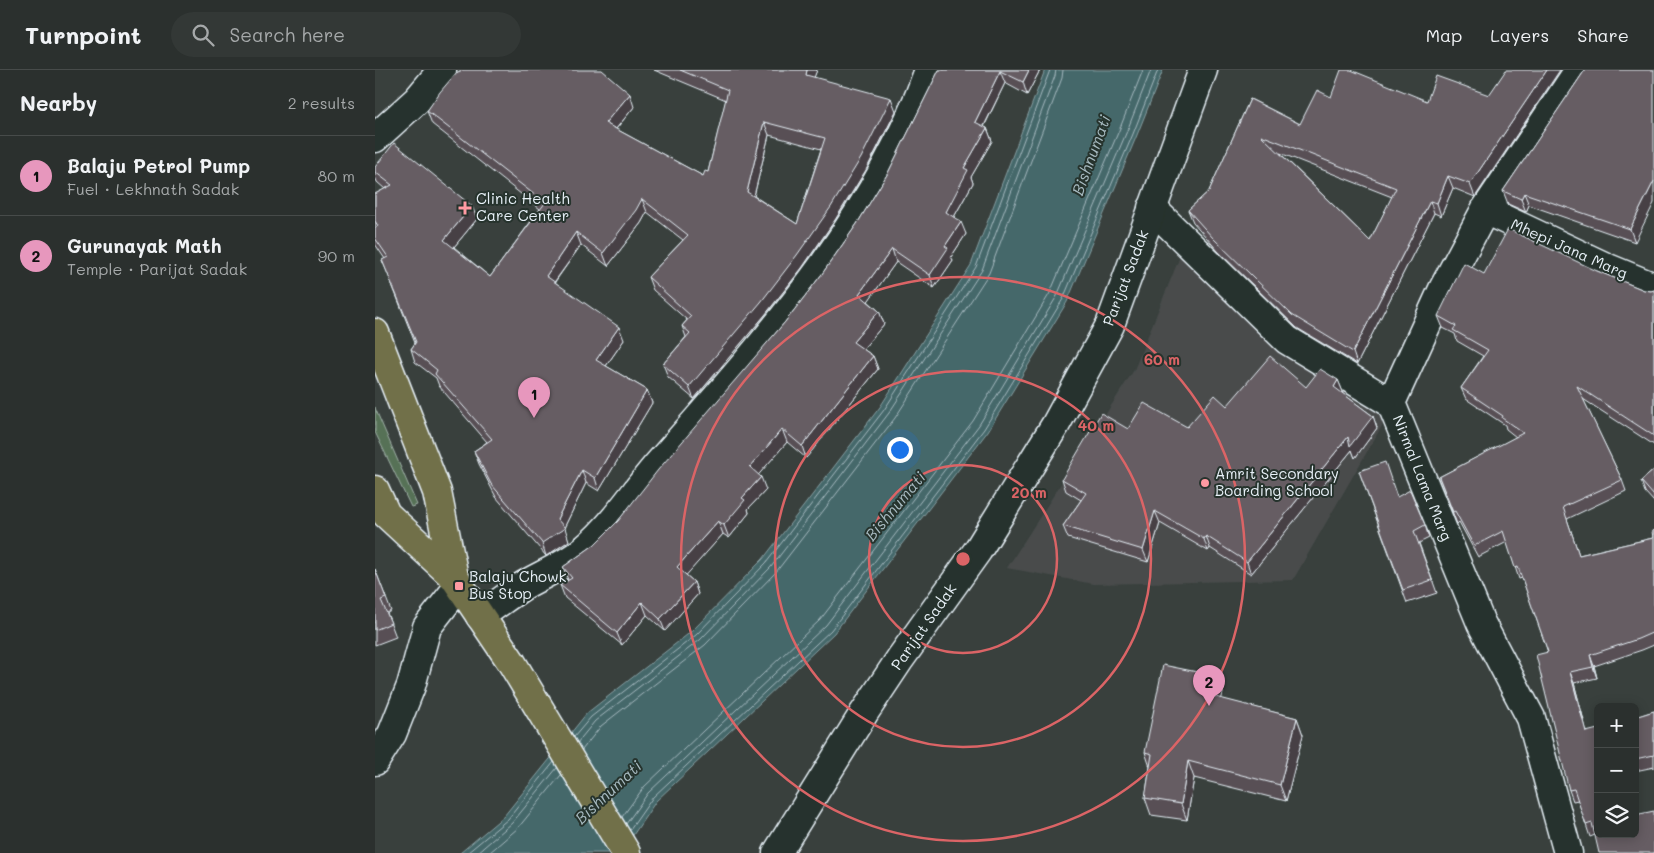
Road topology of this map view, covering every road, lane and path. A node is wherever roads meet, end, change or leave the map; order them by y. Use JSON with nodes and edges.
{"nodes":[{"id":1,"x":442,"y":70,"type":"edge"},
{"id":2,"x":929,"y":70,"type":"edge"},
{"id":3,"x":1203,"y":70,"type":"edge"},
{"id":4,"x":1579,"y":70,"type":"edge"},
{"id":5,"x":375,"y":138,"type":"edge"},
{"id":6,"x":1152,"y":208,"type":"junction"},
{"id":7,"x":1485,"y":210,"type":"junction"},
{"id":8,"x":1654,"y":287,"type":"edge"},
{"id":9,"x":375,"y":333,"type":"edge"},
{"id":10,"x":1391,"y":403,"type":"junction"},
{"id":11,"x":375,"y":490,"type":"edge"},
{"id":12,"x":457,"y":581,"type":"junction"},
{"id":13,"x":480,"y":616,"type":"junction"},
{"id":14,"x":375,"y":761,"type":"edge"},
{"id":15,"x":626,"y":853,"type":"edge"},
{"id":16,"x":777,"y":853,"type":"edge"},
{"id":17,"x":1568,"y":853,"type":"edge"}],
"edges":[{"from":1,"to":5,"type":"street"},
{"from":2,"to":13,"type":"street"},
{"from":3,"to":6,"type":"street","name":"Parijat Sadak"},
{"from":4,"to":7,"type":"street","name":"Nirmal Lama Marg"},
{"from":6,"to":10,"type":"street","name":"Parijat Sadak"},
{"from":6,"to":16,"type":"street","name":"Parijat Sadak"},
{"from":7,"to":8,"type":"street","name":"Mhepi Jana Marg"},
{"from":7,"to":10,"type":"street","name":"Nirmal Lama Marg"},
{"from":9,"to":12,"type":"main road"},
{"from":10,"to":17,"type":"street","name":"Nirmal Lama Marg"},
{"from":11,"to":12,"type":"main road"},
{"from":12,"to":13,"type":"main road"},
{"from":12,"to":14,"type":"street"},
{"from":13,"to":15,"type":"main road"}]}
